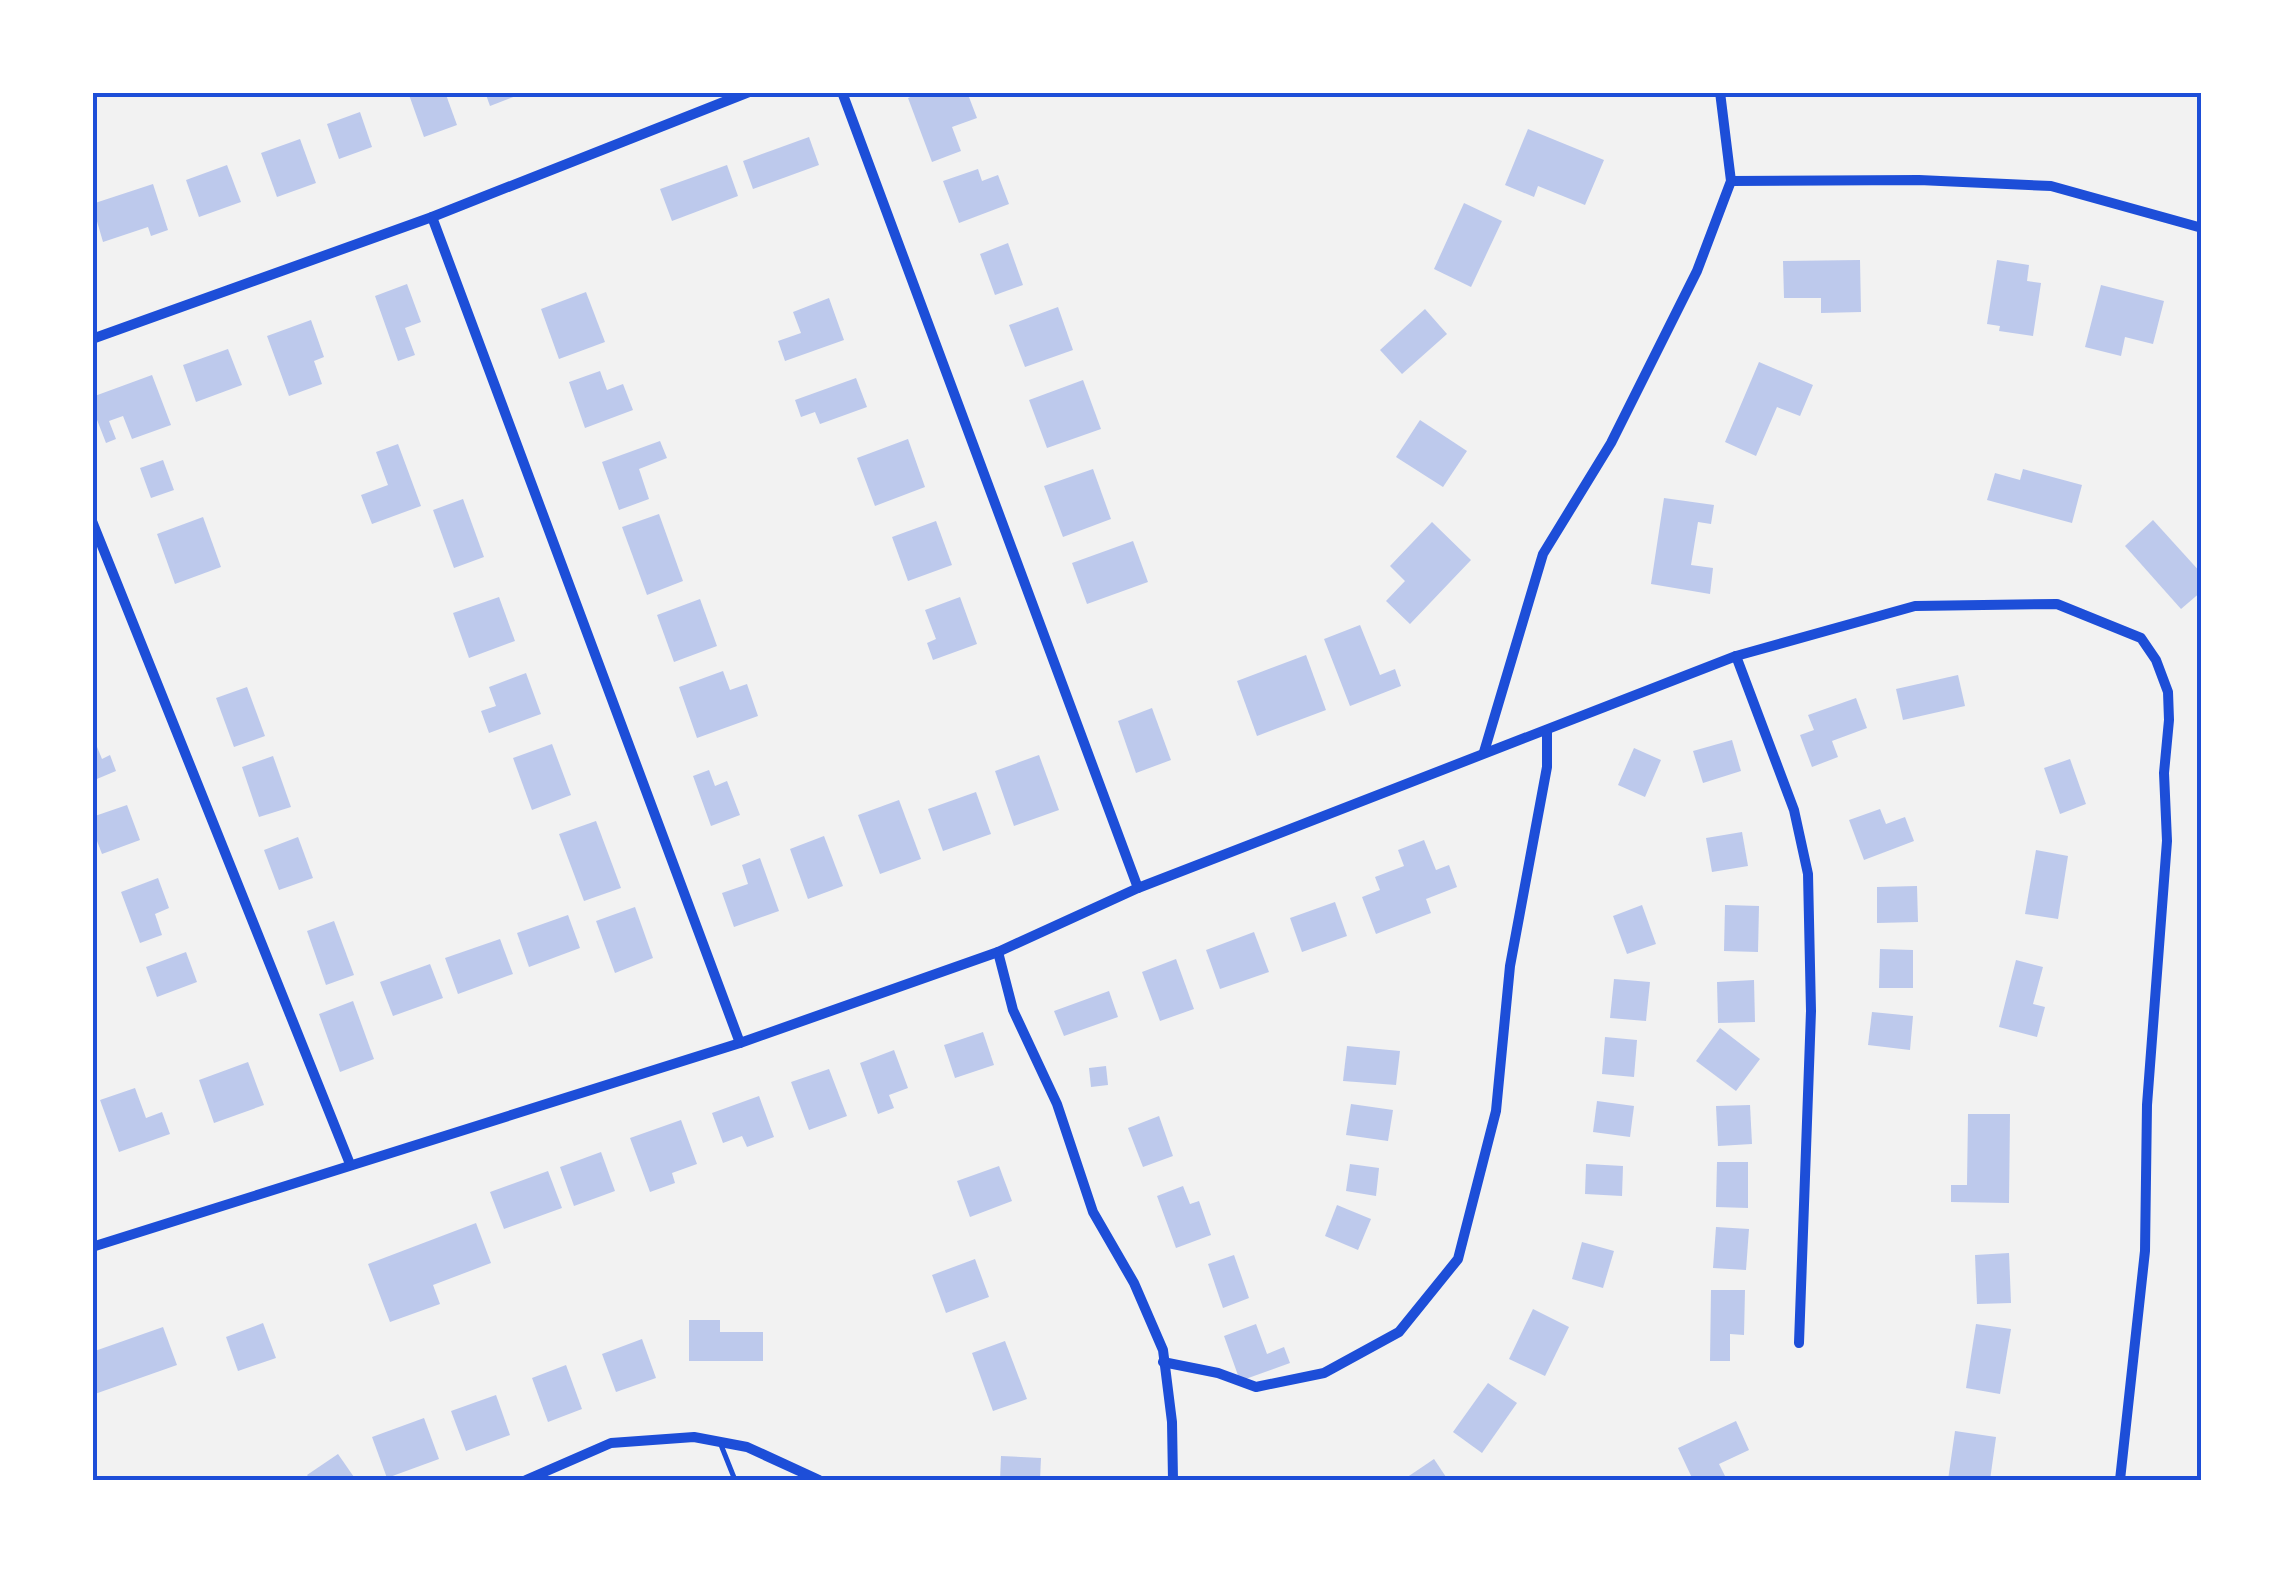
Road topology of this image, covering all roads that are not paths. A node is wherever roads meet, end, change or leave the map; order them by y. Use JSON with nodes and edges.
{"nodes":[{"id":1,"x":750,"y":92,"type":"edge"},
{"id":2,"x":842,"y":92,"type":"edge"},
{"id":3,"x":1720,"y":92,"type":"edge"},
{"id":4,"x":1731,"y":181,"type":"junction"},
{"id":5,"x":432,"y":218,"type":"junction"},
{"id":6,"x":2202,"y":228,"type":"edge"},
{"id":7,"x":92,"y":339,"type":"edge"},
{"id":8,"x":92,"y":520,"type":"edge"},
{"id":9,"x":1736,"y":656,"type":"junction"},
{"id":10,"x":1547,"y":730,"type":"junction"},
{"id":11,"x":1484,"y":752,"type":"junction"},
{"id":12,"x":1138,"y":888,"type":"junction"},
{"id":13,"x":998,"y":952,"type":"junction"},
{"id":14,"x":740,"y":1042,"type":"junction"},
{"id":15,"x":350,"y":1164,"type":"junction"},
{"id":16,"x":92,"y":1246,"type":"edge"},
{"id":17,"x":1799,"y":1343,"type":"dead end"},
{"id":18,"x":1163,"y":1362,"type":"junction"},
{"id":19,"x":720,"y":1442,"type":"junction"},
{"id":20,"x":526,"y":1480,"type":"edge"},
{"id":21,"x":736,"y":1480,"type":"edge"},
{"id":22,"x":819,"y":1480,"type":"edge"},
{"id":23,"x":1174,"y":1480,"type":"edge"},
{"id":24,"x":2120,"y":1480,"type":"edge"}],
"edges":[{"from":1,"to":5,"type":"street"},
{"from":2,"to":12,"type":"street"},
{"from":3,"to":4,"type":"street"},
{"from":4,"to":6,"type":"street"},
{"from":4,"to":11,"type":"street"},
{"from":5,"to":7,"type":"street"},
{"from":5,"to":14,"type":"street"},
{"from":8,"to":15,"type":"street"},
{"from":9,"to":10,"type":"street"},
{"from":9,"to":17,"type":"street"},
{"from":9,"to":24,"type":"street"},
{"from":10,"to":11,"type":"street"},
{"from":10,"to":18,"type":"street"},
{"from":11,"to":12,"type":"street"},
{"from":12,"to":13,"type":"street"},
{"from":13,"to":14,"type":"street"},
{"from":13,"to":18,"type":"street"},
{"from":14,"to":15,"type":"street"},
{"from":15,"to":16,"type":"street"},
{"from":18,"to":23,"type":"street"},
{"from":19,"to":20,"type":"street"},
{"from":19,"to":21,"type":"lane"},
{"from":19,"to":22,"type":"street"}]}
